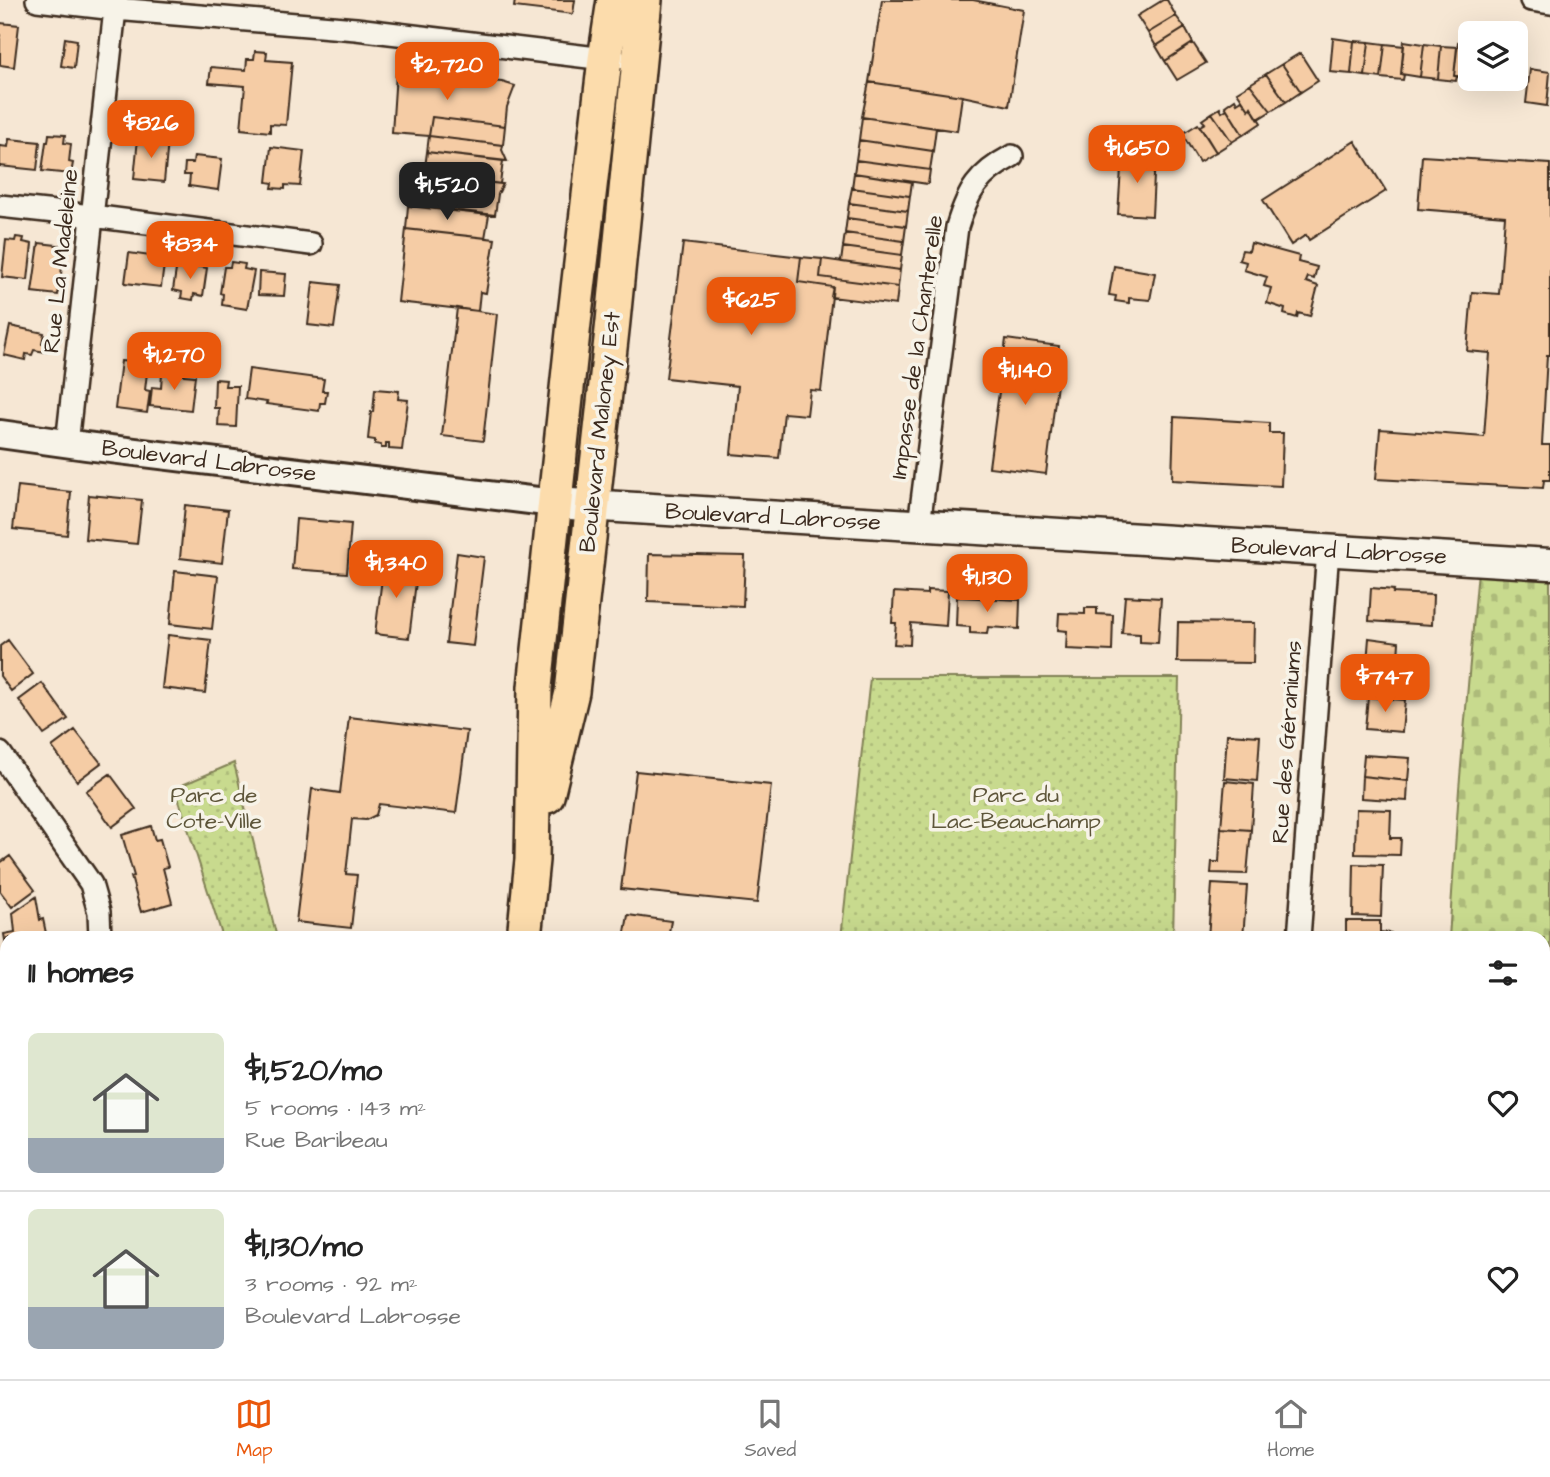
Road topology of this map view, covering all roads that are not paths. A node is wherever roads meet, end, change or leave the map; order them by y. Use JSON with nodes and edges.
{"nodes":[{"id":1,"x":37,"y":0,"type":"edge"},
{"id":2,"x":614,"y":0,"type":"edge"},
{"id":3,"x":645,"y":0,"type":"edge"},
{"id":4,"x":1531,"y":0,"type":"edge"},
{"id":5,"x":1550,"y":3,"type":"edge"},
{"id":6,"x":116,"y":4,"type":"edge"},
{"id":7,"x":605,"y":59,"type":"junction"},
{"id":8,"x":638,"y":59,"type":"junction"},
{"id":9,"x":1012,"y":156,"type":"dead end"},
{"id":10,"x":0,"y":206,"type":"edge"},
{"id":11,"x":92,"y":216,"type":"junction"},
{"id":12,"x":311,"y":244,"type":"dead end"},
{"id":13,"x":0,"y":434,"type":"edge"},
{"id":14,"x":67,"y":444,"type":"junction"},
{"id":15,"x":554,"y":503,"type":"junction"},
{"id":16,"x":593,"y":506,"type":"junction"},
{"id":17,"x":919,"y":525,"type":"junction"},
{"id":18,"x":1328,"y":550,"type":"junction"},
{"id":19,"x":1550,"y":564,"type":"edge"},
{"id":20,"x":0,"y":753,"type":"edge"},
{"id":21,"x":533,"y":860,"type":"junction"},
{"id":22,"x":100,"y":931,"type":"edge"},
{"id":23,"x":525,"y":931,"type":"edge"},
{"id":24,"x":1300,"y":931,"type":"edge"}],
"edges":[{"from":1,"to":6,"type":"street"},
{"from":2,"to":7,"type":"main road","name":"Boulevard Maloney Est"},
{"from":3,"to":8,"type":"main road","name":"Boulevard Maloney Est"},
{"from":4,"to":5,"type":"street"},
{"from":6,"to":7,"type":"street"},
{"from":6,"to":11,"type":"street","name":"Rue La Madeleine"},
{"from":7,"to":8,"type":"street"},
{"from":7,"to":15,"type":"main road","name":"Boulevard Maloney Est"},
{"from":8,"to":16,"type":"main road","name":"Boulevard Maloney Est"},
{"from":9,"to":17,"type":"street","name":"Impasse de la Chanterelle"},
{"from":10,"to":11,"type":"street"},
{"from":11,"to":12,"type":"street"},
{"from":11,"to":14,"type":"street","name":"Rue La Madeleine"},
{"from":13,"to":14,"type":"street","name":"Boulevard Labrosse"},
{"from":14,"to":15,"type":"street","name":"Boulevard Labrosse"},
{"from":15,"to":16,"type":"main road","name":"Boulevard Labrosse"},
{"from":15,"to":21,"type":"main road","name":"Boulevard Maloney Est"},
{"from":16,"to":17,"type":"main road","name":"Boulevard Labrosse"},
{"from":16,"to":21,"type":"main road","name":"Boulevard Maloney Est"},
{"from":17,"to":18,"type":"main road","name":"Boulevard Labrosse"},
{"from":18,"to":19,"type":"main road","name":"Boulevard Labrosse"},
{"from":18,"to":24,"type":"street","name":"Rue des Géraniums"},
{"from":20,"to":22,"type":"street"},
{"from":21,"to":23,"type":"main road","name":"Boulevard Maloney Est"}]}
